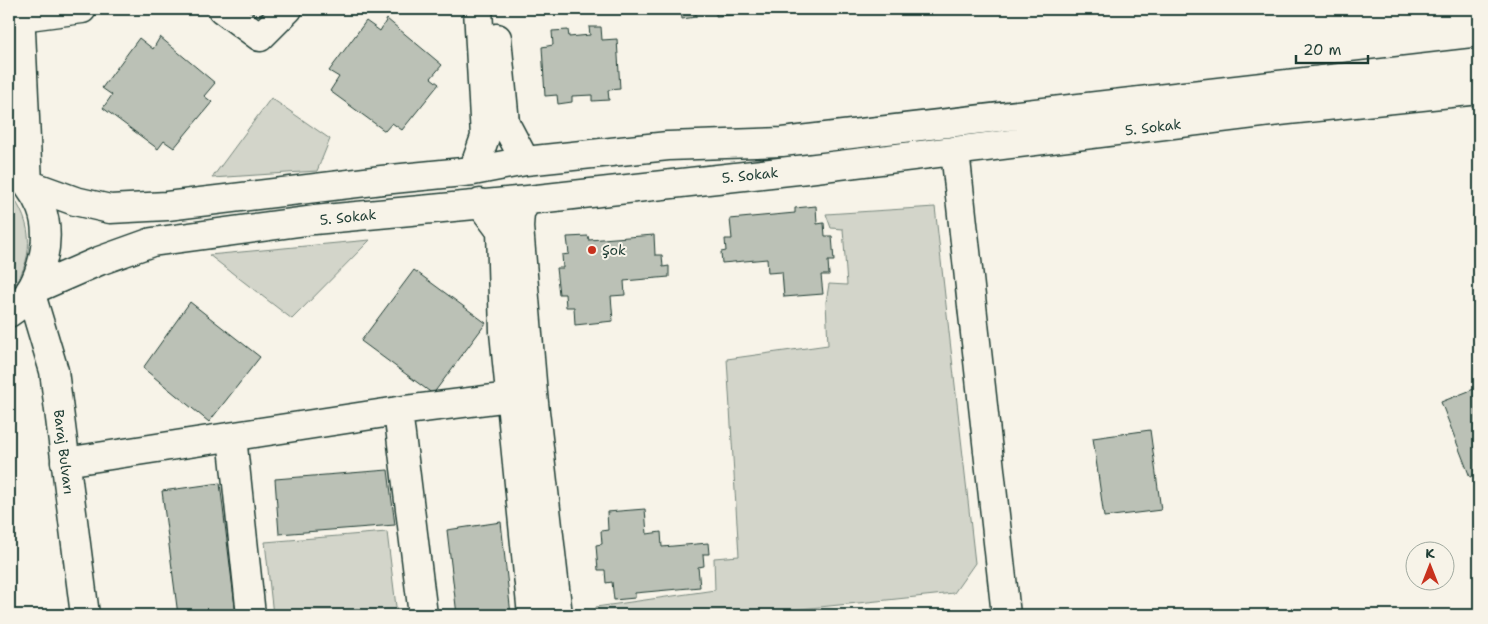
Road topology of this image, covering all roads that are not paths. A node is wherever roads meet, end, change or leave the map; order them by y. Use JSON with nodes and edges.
{"nodes":[{"id":1,"x":82,"y":9,"type":"edge"},
{"id":2,"x":222,"y":9,"type":"edge"},
{"id":3,"x":288,"y":9,"type":"edge"},
{"id":4,"x":478,"y":9,"type":"edge"},
{"id":5,"x":495,"y":9,"type":"edge"},
{"id":6,"x":20,"y":13,"type":"edge"},
{"id":7,"x":1479,"y":62,"type":"edge"},
{"id":8,"x":1479,"y":90,"type":"edge"},
{"id":9,"x":954,"y":151,"type":"junction"},
{"id":10,"x":525,"y":161,"type":"junction"},
{"id":11,"x":9,"y":164,"type":"edge"},
{"id":12,"x":473,"y":171,"type":"junction"},
{"id":13,"x":28,"y":184,"type":"junction"},
{"id":14,"x":528,"y":200,"type":"junction"},
{"id":15,"x":480,"y":203,"type":"junction"},
{"id":16,"x":30,"y":291,"type":"junction"},
{"id":17,"x":9,"y":313,"type":"edge"},
{"id":18,"x":510,"y":397,"type":"junction"},
{"id":19,"x":398,"y":411,"type":"junction"},
{"id":20,"x":232,"y":437,"type":"junction"},
{"id":21,"x":66,"y":462,"type":"junction"},
{"id":22,"x":85,"y":615,"type":"edge"},
{"id":23,"x":251,"y":615,"type":"edge"},
{"id":24,"x":423,"y":615,"type":"edge"},
{"id":25,"x":532,"y":615,"type":"edge"},
{"id":26,"x":558,"y":615,"type":"edge"},
{"id":27,"x":1006,"y":615,"type":"edge"}],
"edges":[{"from":1,"to":6,"type":"street"},
{"from":2,"to":3,"type":"street"},
{"from":4,"to":12,"type":"street"},
{"from":5,"to":10,"type":"street"},
{"from":6,"to":13,"type":"street"},
{"from":7,"to":10,"type":"street","name":"5. Sokak"},
{"from":8,"to":9,"type":"street","name":"5. Sokak"},
{"from":9,"to":14,"type":"street","name":"5. Sokak"},
{"from":9,"to":27,"type":"street"},
{"from":10,"to":12,"type":"street","name":"5. Sokak"},
{"from":11,"to":13,"type":"street"},
{"from":12,"to":13,"type":"street","name":"5. Sokak"},
{"from":13,"to":16,"type":"street"},
{"from":14,"to":15,"type":"street","name":"5. Sokak"},
{"from":14,"to":26,"type":"street"},
{"from":15,"to":16,"type":"street","name":"5. Sokak"},
{"from":15,"to":18,"type":"street"},
{"from":16,"to":17,"type":"street"},
{"from":16,"to":21,"type":"street","name":"Baraj Bulvarı"},
{"from":18,"to":19,"type":"street"},
{"from":18,"to":25,"type":"street"},
{"from":19,"to":20,"type":"street"},
{"from":19,"to":24,"type":"street"},
{"from":20,"to":21,"type":"street"},
{"from":20,"to":23,"type":"street"},
{"from":21,"to":22,"type":"street","name":"Baraj Bulvarı"}]}
